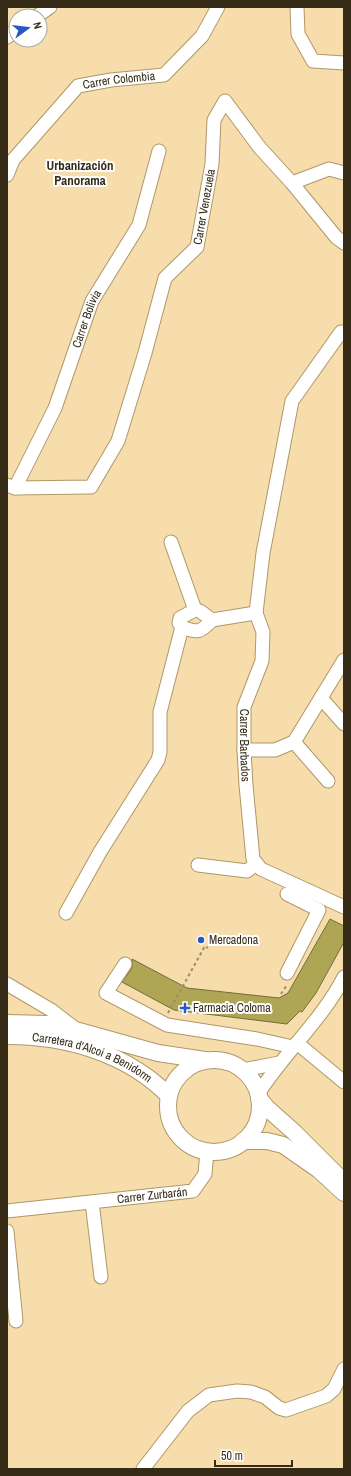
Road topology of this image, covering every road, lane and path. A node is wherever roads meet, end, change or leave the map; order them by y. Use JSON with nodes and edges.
{"nodes":[{"id":1,"x":218,"y":7,"type":"edge"},
{"id":2,"x":297,"y":7,"type":"edge"},
{"id":3,"x":344,"y":64,"type":"edge"},
{"id":4,"x":159,"y":151,"type":"dead end"},
{"id":5,"x":344,"y":173,"type":"edge"},
{"id":6,"x":7,"y":175,"type":"edge"},
{"id":7,"x":292,"y":183,"type":"junction"},
{"id":8,"x":344,"y":243,"type":"edge"},
{"id":9,"x":344,"y":335,"type":"edge"},
{"id":10,"x":11,"y":487,"type":"edge"},
{"id":11,"x":171,"y":542,"type":"dead end"},
{"id":12,"x":195,"y":610,"type":"junction"},
{"id":13,"x":256,"y":613,"type":"junction"},
{"id":14,"x":212,"y":620,"type":"junction"},
{"id":15,"x":182,"y":627,"type":"junction"},
{"id":16,"x":342,"y":666,"type":"edge"},
{"id":17,"x":321,"y":698,"type":"junction"},
{"id":18,"x":344,"y":724,"type":"edge"},
{"id":19,"x":294,"y":742,"type":"junction"},
{"id":20,"x":244,"y":750,"type":"junction"},
{"id":21,"x":328,"y":781,"type":"dead end"},
{"id":22,"x":256,"y":864,"type":"junction"},
{"id":23,"x":198,"y":865,"type":"dead end"},
{"id":24,"x":288,"y":892,"type":"junction"},
{"id":25,"x":344,"y":907,"type":"edge"},
{"id":26,"x":66,"y":913,"type":"dead end"},
{"id":27,"x":208,"y":948,"type":"dead end"},
{"id":28,"x":125,"y":964,"type":"dead end"},
{"id":29,"x":286,"y":973,"type":"dead end"},
{"id":30,"x":344,"y":977,"type":"edge"},
{"id":31,"x":7,"y":984,"type":"edge"},
{"id":32,"x":163,"y":1022,"type":"junction"},
{"id":33,"x":7,"y":1024,"type":"edge"},
{"id":34,"x":79,"y":1031,"type":"junction"},
{"id":35,"x":7,"y":1036,"type":"edge"},
{"id":36,"x":295,"y":1045,"type":"junction"},
{"id":37,"x":206,"y":1060,"type":"junction"},
{"id":38,"x":279,"y":1063,"type":"junction"},
{"id":39,"x":243,"y":1070,"type":"junction"},
{"id":40,"x":344,"y":1082,"type":"edge"},
{"id":41,"x":169,"y":1096,"type":"junction"},
{"id":42,"x":258,"y":1096,"type":"junction"},
{"id":43,"x":244,"y":1141,"type":"junction"},
{"id":44,"x":207,"y":1151,"type":"junction"},
{"id":45,"x":344,"y":1182,"type":"edge"},
{"id":46,"x":344,"y":1193,"type":"edge"},
{"id":47,"x":92,"y":1202,"type":"junction"},
{"id":48,"x":7,"y":1211,"type":"edge"},
{"id":49,"x":7,"y":1231,"type":"edge"},
{"id":50,"x":101,"y":1277,"type":"dead end"},
{"id":51,"x":16,"y":1321,"type":"dead end"},
{"id":52,"x":344,"y":1369,"type":"edge"},
{"id":53,"x":142,"y":1469,"type":"edge"}],
"edges":[{"from":1,"to":6,"type":"street","name":"Carrer Colombia"},
{"from":2,"to":3,"type":"street"},
{"from":4,"to":10,"type":"street","name":"Carrer Bolivia"},
{"from":5,"to":7,"type":"street"},
{"from":7,"to":8,"type":"street","name":"Carrer Venezuela"},
{"from":7,"to":10,"type":"street","name":"Carrer Venezuela"},
{"from":9,"to":13,"type":"street"},
{"from":11,"to":12,"type":"street"},
{"from":12,"to":14,"type":"street"},
{"from":12,"to":15,"type":"street"},
{"from":13,"to":14,"type":"street"},
{"from":13,"to":20,"type":"street","name":"Carrer Barbados"},
{"from":14,"to":15,"type":"street"},
{"from":15,"to":26,"type":"street"},
{"from":16,"to":17,"type":"street"},
{"from":17,"to":18,"type":"street"},
{"from":17,"to":19,"type":"street"},
{"from":19,"to":20,"type":"street"},
{"from":19,"to":21,"type":"street"},
{"from":20,"to":22,"type":"street","name":"Carrer Barbados"},
{"from":22,"to":23,"type":"street"},
{"from":22,"to":24,"type":"street"},
{"from":24,"to":25,"type":"street"},
{"from":24,"to":29,"type":"street"},
{"from":27,"to":32,"type":"path"},
{"from":28,"to":32,"type":"street"},
{"from":30,"to":36,"type":"street"},
{"from":31,"to":34,"type":"street"},
{"from":32,"to":36,"type":"street"},
{"from":33,"to":34,"type":"main road","name":"Carretera d'Alcoi a Benidorm"},
{"from":34,"to":37,"type":"main road","name":"Carretera d'Alcoi a Benidorm"},
{"from":35,"to":41,"type":"main road","name":"Carretera d'Alcoi a Benidorm"},
{"from":36,"to":38,"type":"street"},
{"from":36,"to":40,"type":"street"},
{"from":37,"to":39,"type":"main road"},
{"from":37,"to":41,"type":"main road"},
{"from":38,"to":39,"type":"street"},
{"from":38,"to":42,"type":"street"},
{"from":39,"to":42,"type":"main road"},
{"from":41,"to":44,"type":"main road"},
{"from":42,"to":43,"type":"main road"},
{"from":42,"to":45,"type":"main road"},
{"from":43,"to":44,"type":"main road"},
{"from":43,"to":46,"type":"main road"},
{"from":44,"to":47,"type":"street","name":"Carrer Zurbarán"},
{"from":47,"to":48,"type":"street","name":"Carrer Zurbarán"},
{"from":47,"to":50,"type":"street"},
{"from":49,"to":51,"type":"street"},
{"from":52,"to":53,"type":"street"}]}
